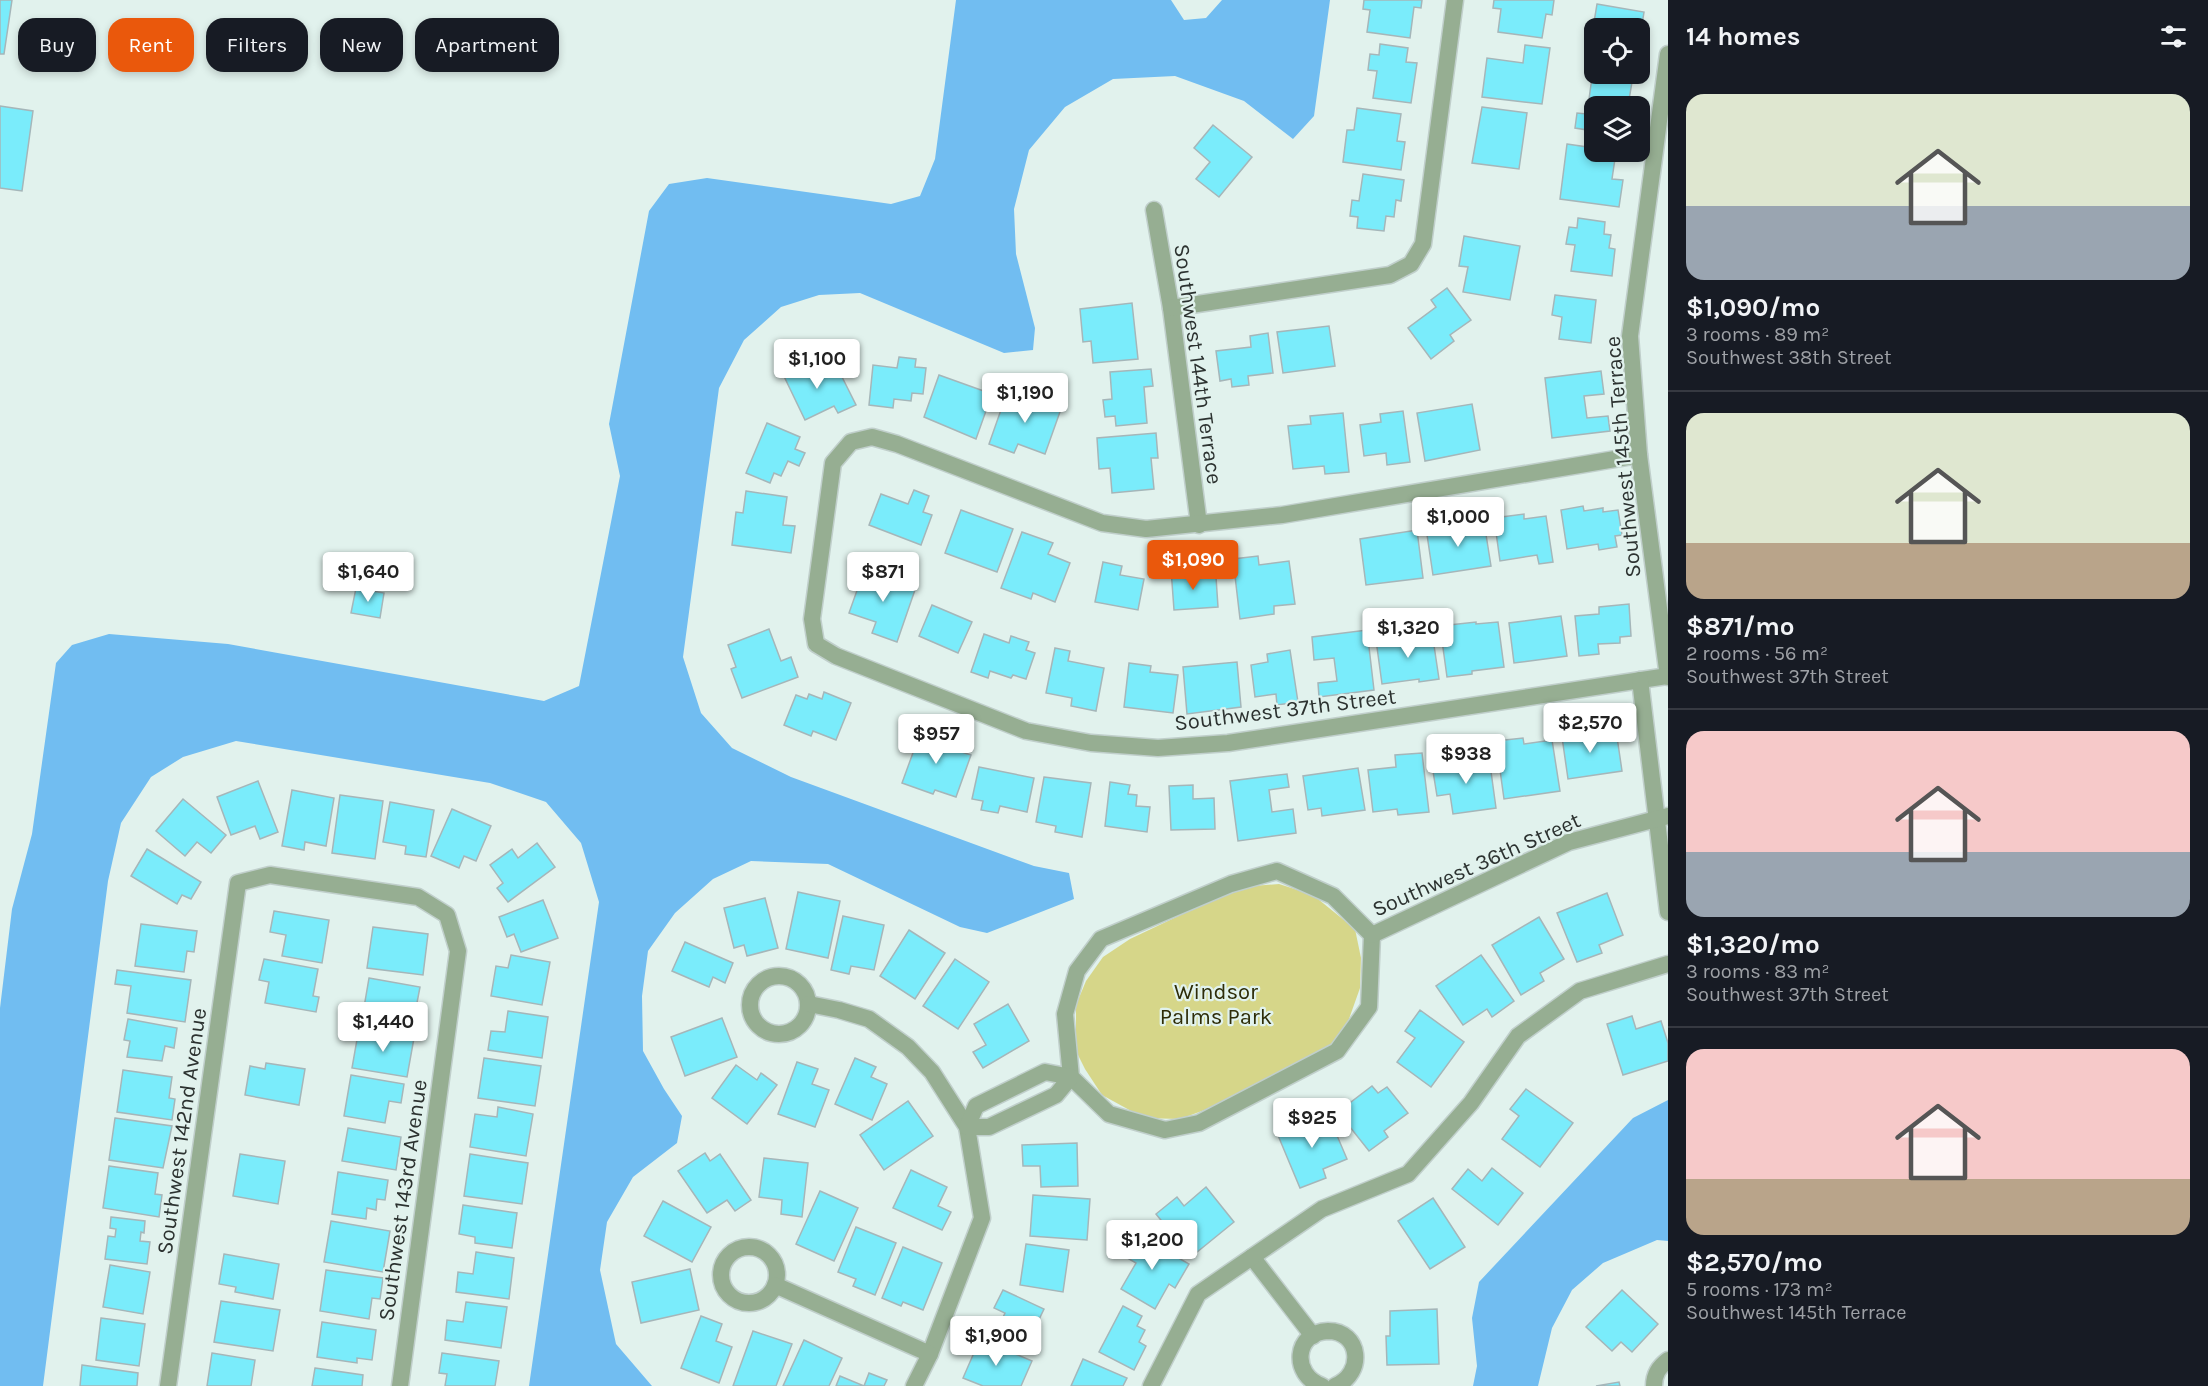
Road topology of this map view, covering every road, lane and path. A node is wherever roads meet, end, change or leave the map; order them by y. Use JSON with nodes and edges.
{"nodes":[{"id":1,"x":1455,"y":0,"type":"edge"},
{"id":2,"x":1668,"y":54,"type":"edge"},
{"id":3,"x":1154,"y":210,"type":"dead end"},
{"id":4,"x":1171,"y":308,"type":"junction"},
{"id":5,"x":1640,"y":455,"type":"junction"},
{"id":6,"x":1199,"y":525,"type":"junction"},
{"id":7,"x":1668,"y":676,"type":"edge"},
{"id":8,"x":1640,"y":680,"type":"junction"},
{"id":9,"x":1662,"y":817,"type":"edge"},
{"id":10,"x":1668,"y":912,"type":"edge"},
{"id":11,"x":447,"y":915,"type":"joint"},
{"id":12,"x":1372,"y":935,"type":"junction"},
{"id":13,"x":1668,"y":964,"type":"edge"},
{"id":14,"x":809,"y":1004,"type":"dead end"},
{"id":15,"x":1071,"y":1077,"type":"junction"},
{"id":16,"x":967,"y":1127,"type":"junction"},
{"id":17,"x":1252,"y":1257,"type":"junction"},
{"id":18,"x":775,"y":1285,"type":"dead end"},
{"id":19,"x":1313,"y":1336,"type":"junction"},
{"id":20,"x":930,"y":1354,"type":"junction"},
{"id":21,"x":1668,"y":1360,"type":"edge"},
{"id":22,"x":168,"y":1386,"type":"edge"},
{"id":23,"x":400,"y":1386,"type":"edge"},
{"id":24,"x":914,"y":1386,"type":"edge"},
{"id":25,"x":1151,"y":1386,"type":"edge"},
{"id":26,"x":1322,"y":1386,"type":"edge"},
{"id":27,"x":1335,"y":1386,"type":"edge"},
{"id":28,"x":1654,"y":1386,"type":"edge"}],
"edges":[{"from":1,"to":4,"type":"street"},
{"from":2,"to":5,"type":"street","name":"Southwest 145th Terrace"},
{"from":3,"to":4,"type":"street","name":"Southwest 144th Terrace"},
{"from":4,"to":6,"type":"street","name":"Southwest 144th Terrace"},
{"from":5,"to":6,"type":"street"},
{"from":5,"to":7,"type":"street","name":"Southwest 145th Terrace"},
{"from":6,"to":8,"type":"street","name":"Southwest 37th Street"},
{"from":7,"to":8,"type":"street","name":"Southwest 37th Street"},
{"from":8,"to":9,"type":"street"},
{"from":9,"to":10,"type":"street"},
{"from":9,"to":12,"type":"street","name":"Southwest 36th Street"},
{"from":11,"to":22,"type":"street","name":"Southwest 142nd Avenue"},
{"from":11,"to":23,"type":"street","name":"Southwest 143rd Avenue"},
{"from":12,"to":15,"type":"street","name":"Southwest 36th Street"},
{"from":12,"to":15,"type":"street","name":"Southwest 36th Street"},
{"from":13,"to":17,"type":"street"},
{"from":14,"to":16,"type":"street"},
{"from":15,"to":16,"type":"street"},
{"from":15,"to":16,"type":"street"},
{"from":16,"to":20,"type":"street"},
{"from":17,"to":19,"type":"street"},
{"from":17,"to":25,"type":"street"},
{"from":18,"to":20,"type":"street"},
{"from":19,"to":26,"type":"street"},
{"from":19,"to":27,"type":"street"},
{"from":20,"to":24,"type":"street"},
{"from":21,"to":28,"type":"street"}]}
